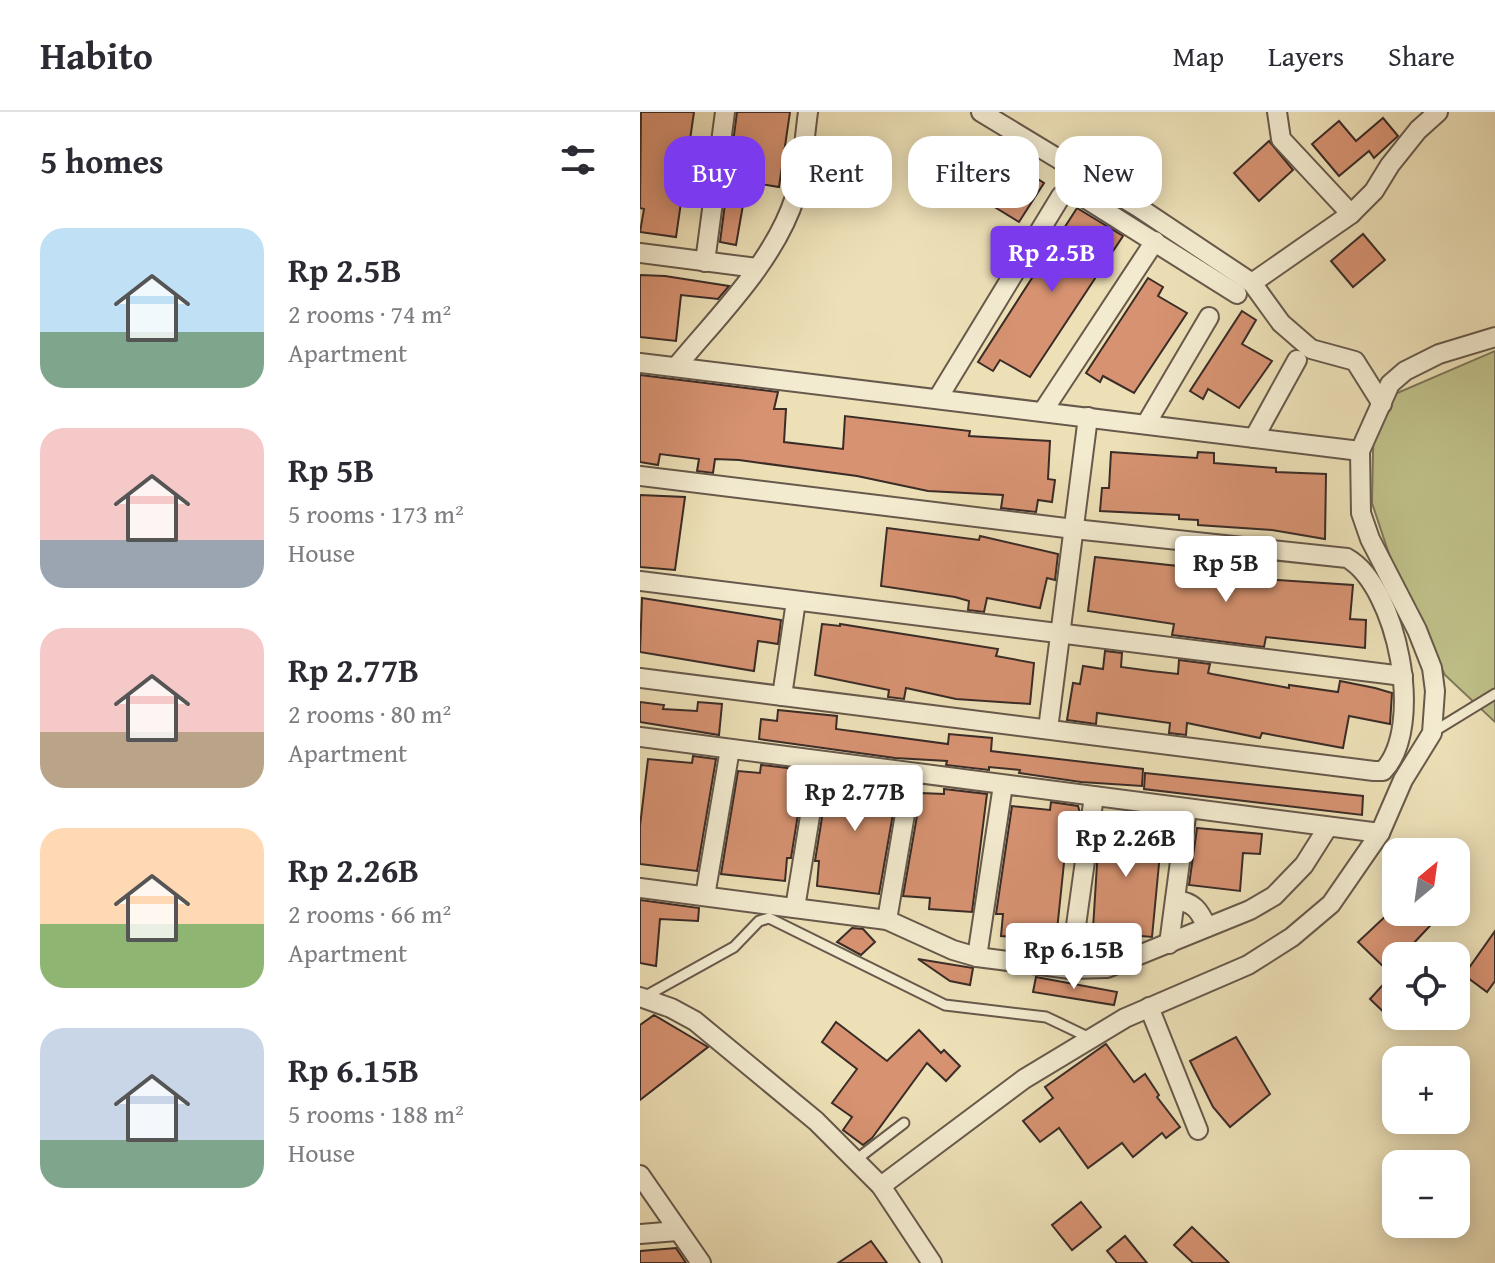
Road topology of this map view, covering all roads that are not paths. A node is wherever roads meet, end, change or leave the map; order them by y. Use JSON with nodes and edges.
{"nodes":[{"id":1,"x":725,"y":112,"type":"edge"},
{"id":2,"x":808,"y":112,"type":"edge"},
{"id":3,"x":981,"y":112,"type":"edge"},
{"id":4,"x":1277,"y":112,"type":"edge"},
{"id":5,"x":1438,"y":112,"type":"edge"},
{"id":6,"x":1351,"y":214,"type":"junction"},
{"id":7,"x":1155,"y":241,"type":"junction"},
{"id":8,"x":640,"y":253,"type":"edge"},
{"id":9,"x":705,"y":262,"type":"junction"},
{"id":10,"x":757,"y":268,"type":"junction"},
{"id":11,"x":1245,"y":288,"type":"junction"},
{"id":12,"x":1209,"y":317,"type":"dead end"},
{"id":13,"x":1495,"y":337,"type":"edge"},
{"id":14,"x":1297,"y":360,"type":"dead end"},
{"id":15,"x":640,"y":363,"type":"edge"},
{"id":16,"x":676,"y":367,"type":"junction"},
{"id":17,"x":938,"y":398,"type":"junction"},
{"id":18,"x":1382,"y":404,"type":"junction"},
{"id":19,"x":1043,"y":411,"type":"junction"},
{"id":20,"x":1088,"y":417,"type":"junction"},
{"id":21,"x":1146,"y":424,"type":"junction"},
{"id":22,"x":1254,"y":438,"type":"junction"},
{"id":23,"x":1360,"y":451,"type":"junction"},
{"id":24,"x":640,"y":476,"type":"edge"},
{"id":25,"x":1074,"y":529,"type":"junction"},
{"id":26,"x":640,"y":581,"type":"edge"},
{"id":27,"x":796,"y":601,"type":"junction"},
{"id":28,"x":1061,"y":633,"type":"junction"},
{"id":29,"x":1403,"y":676,"type":"junction"},
{"id":30,"x":640,"y":678,"type":"edge"},
{"id":31,"x":1495,"y":694,"type":"edge"},
{"id":32,"x":782,"y":696,"type":"junction"},
{"id":33,"x":1048,"y":729,"type":"junction"},
{"id":34,"x":1432,"y":733,"type":"junction"},
{"id":35,"x":640,"y":739,"type":"edge"},
{"id":36,"x":730,"y":749,"type":"junction"},
{"id":37,"x":819,"y":761,"type":"junction"},
{"id":38,"x":912,"y":773,"type":"junction"},
{"id":39,"x":1003,"y":785,"type":"junction"},
{"id":40,"x":1094,"y":796,"type":"junction"},
{"id":41,"x":1187,"y":809,"type":"junction"},
{"id":42,"x":1328,"y":827,"type":"junction"},
{"id":43,"x":1380,"y":833,"type":"junction"},
{"id":44,"x":640,"y":888,"type":"edge"},
{"id":45,"x":705,"y":896,"type":"junction"},
{"id":46,"x":1175,"y":900,"type":"junction"},
{"id":47,"x":795,"y":908,"type":"junction"},
{"id":48,"x":887,"y":920,"type":"junction"},
{"id":49,"x":1207,"y":927,"type":"junction"},
{"id":50,"x":1169,"y":944,"type":"junction"},
{"id":51,"x":977,"y":957,"type":"junction"},
{"id":52,"x":1070,"y":969,"type":"junction"},
{"id":53,"x":642,"y":997,"type":"edge"},
{"id":54,"x":1149,"y":1007,"type":"junction"},
{"id":55,"x":1091,"y":1038,"type":"junction"},
{"id":56,"x":904,"y":1123,"type":"dead end"},
{"id":57,"x":1198,"y":1130,"type":"dead end"},
{"id":58,"x":857,"y":1159,"type":"junction"},
{"id":59,"x":640,"y":1175,"type":"edge"},
{"id":60,"x":881,"y":1186,"type":"junction"},
{"id":61,"x":677,"y":1231,"type":"junction"},
{"id":62,"x":640,"y":1234,"type":"edge"},
{"id":63,"x":701,"y":1263,"type":"edge"},
{"id":64,"x":932,"y":1263,"type":"edge"}],
"edges":[{"from":1,"to":9,"type":"street"},
{"from":2,"to":10,"type":"street"},
{"from":3,"to":11,"type":"street"},
{"from":4,"to":6,"type":"street"},
{"from":5,"to":6,"type":"street"},
{"from":6,"to":11,"type":"street"},
{"from":7,"to":11,"type":"street"},
{"from":7,"to":17,"type":"street"},
{"from":7,"to":19,"type":"street"},
{"from":8,"to":9,"type":"street"},
{"from":9,"to":10,"type":"street"},
{"from":10,"to":16,"type":"street"},
{"from":11,"to":18,"type":"street"},
{"from":12,"to":21,"type":"street"},
{"from":13,"to":18,"type":"street"},
{"from":14,"to":22,"type":"street"},
{"from":15,"to":16,"type":"street"},
{"from":16,"to":17,"type":"street"},
{"from":17,"to":19,"type":"street"},
{"from":18,"to":23,"type":"street"},
{"from":19,"to":20,"type":"street"},
{"from":20,"to":21,"type":"street"},
{"from":20,"to":25,"type":"street"},
{"from":21,"to":22,"type":"street"},
{"from":22,"to":23,"type":"street"},
{"from":23,"to":34,"type":"street"},
{"from":24,"to":25,"type":"street"},
{"from":25,"to":28,"type":"street"},
{"from":25,"to":29,"type":"street"},
{"from":26,"to":27,"type":"street"},
{"from":27,"to":28,"type":"street"},
{"from":27,"to":32,"type":"street"},
{"from":28,"to":29,"type":"street"},
{"from":28,"to":33,"type":"street"},
{"from":29,"to":33,"type":"street"},
{"from":30,"to":32,"type":"street"},
{"from":31,"to":34,"type":"lane"},
{"from":32,"to":33,"type":"street"},
{"from":34,"to":43,"type":"street"},
{"from":35,"to":36,"type":"street"},
{"from":36,"to":37,"type":"street"},
{"from":36,"to":45,"type":"street"},
{"from":37,"to":38,"type":"street"},
{"from":37,"to":47,"type":"street"},
{"from":38,"to":39,"type":"street"},
{"from":38,"to":48,"type":"street"},
{"from":39,"to":40,"type":"street"},
{"from":39,"to":51,"type":"street"},
{"from":40,"to":41,"type":"street"},
{"from":40,"to":52,"type":"street"},
{"from":41,"to":42,"type":"street"},
{"from":41,"to":46,"type":"street"},
{"from":42,"to":43,"type":"street"},
{"from":42,"to":49,"type":"street"},
{"from":43,"to":54,"type":"street"},
{"from":44,"to":45,"type":"street"},
{"from":45,"to":47,"type":"street"},
{"from":46,"to":49,"type":"street"},
{"from":46,"to":50,"type":"street"},
{"from":47,"to":48,"type":"street"},
{"from":48,"to":51,"type":"street"},
{"from":49,"to":50,"type":"street"},
{"from":50,"to":52,"type":"street"},
{"from":51,"to":52,"type":"street"},
{"from":53,"to":55,"type":"lane"},
{"from":53,"to":58,"type":"street"},
{"from":54,"to":55,"type":"street"},
{"from":54,"to":57,"type":"street"},
{"from":55,"to":60,"type":"street"},
{"from":56,"to":58,"type":"lane"},
{"from":58,"to":60,"type":"street"},
{"from":59,"to":61,"type":"street"},
{"from":60,"to":64,"type":"street"},
{"from":61,"to":62,"type":"street"},
{"from":61,"to":63,"type":"street"}]}
